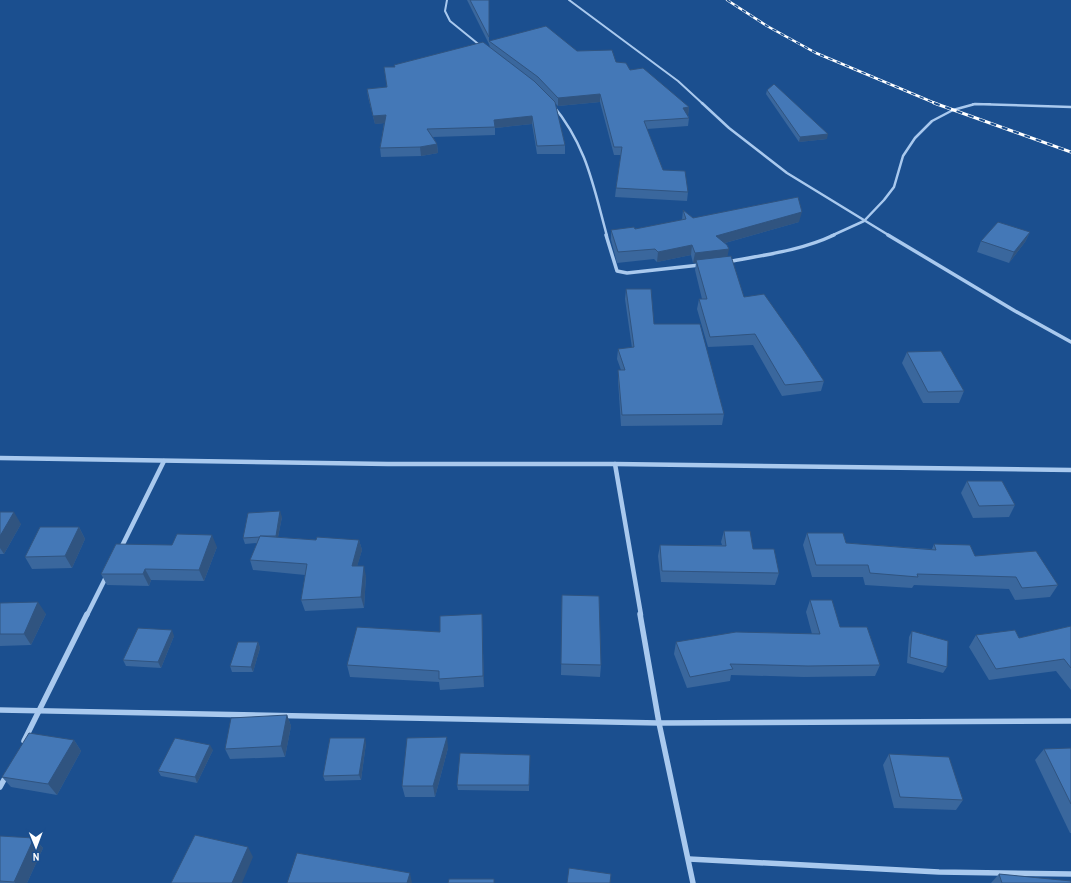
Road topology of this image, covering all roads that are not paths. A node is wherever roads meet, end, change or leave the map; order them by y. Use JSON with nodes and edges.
{"nodes":[{"id":1,"x":447,"y":0,"type":"edge"},
{"id":2,"x":570,"y":0,"type":"edge"},
{"id":3,"x":483,"y":47,"type":"edge"},
{"id":4,"x":550,"y":102,"type":"edge"},
{"id":5,"x":1071,"y":107,"type":"edge"},
{"id":6,"x":864,"y":221,"type":"junction"},
{"id":7,"x":722,"y":263,"type":"edge"},
{"id":8,"x":706,"y":264,"type":"edge"},
{"id":9,"x":1071,"y":342,"type":"edge"},
{"id":10,"x":0,"y":458,"type":"edge"},
{"id":11,"x":164,"y":460,"type":"junction"},
{"id":12,"x":614,"y":464,"type":"junction"},
{"id":13,"x":1071,"y":470,"type":"edge"},
{"id":14,"x":118,"y":553,"type":"edge"},
{"id":15,"x":108,"y":575,"type":"edge"},
{"id":16,"x":0,"y":710,"type":"edge"},
{"id":17,"x":41,"y":710,"type":"junction"},
{"id":18,"x":1071,"y":721,"type":"edge"},
{"id":19,"x":659,"y":722,"type":"junction"},
{"id":20,"x":22,"y":745,"type":"edge"},
{"id":21,"x":8,"y":773,"type":"edge"},
{"id":22,"x":0,"y":787,"type":"edge"},
{"id":23,"x":689,"y":859,"type":"junction"},
{"id":24,"x":1071,"y":874,"type":"edge"},
{"id":25,"x":693,"y":883,"type":"edge"}],
"edges":[{"from":1,"to":3,"type":"street"},
{"from":2,"to":6,"type":"street"},
{"from":4,"to":8,"type":"street"},
{"from":5,"to":6,"type":"street"},
{"from":6,"to":7,"type":"street"},
{"from":6,"to":9,"type":"street"},
{"from":10,"to":11,"type":"street"},
{"from":11,"to":12,"type":"street"},
{"from":11,"to":14,"type":"street"},
{"from":12,"to":13,"type":"street"},
{"from":12,"to":19,"type":"street"},
{"from":15,"to":17,"type":"street"},
{"from":16,"to":17,"type":"street"},
{"from":17,"to":19,"type":"street"},
{"from":17,"to":20,"type":"street"},
{"from":18,"to":19,"type":"street"},
{"from":19,"to":23,"type":"street"},
{"from":21,"to":22,"type":"street"},
{"from":23,"to":24,"type":"street"},
{"from":23,"to":25,"type":"street"}]}
